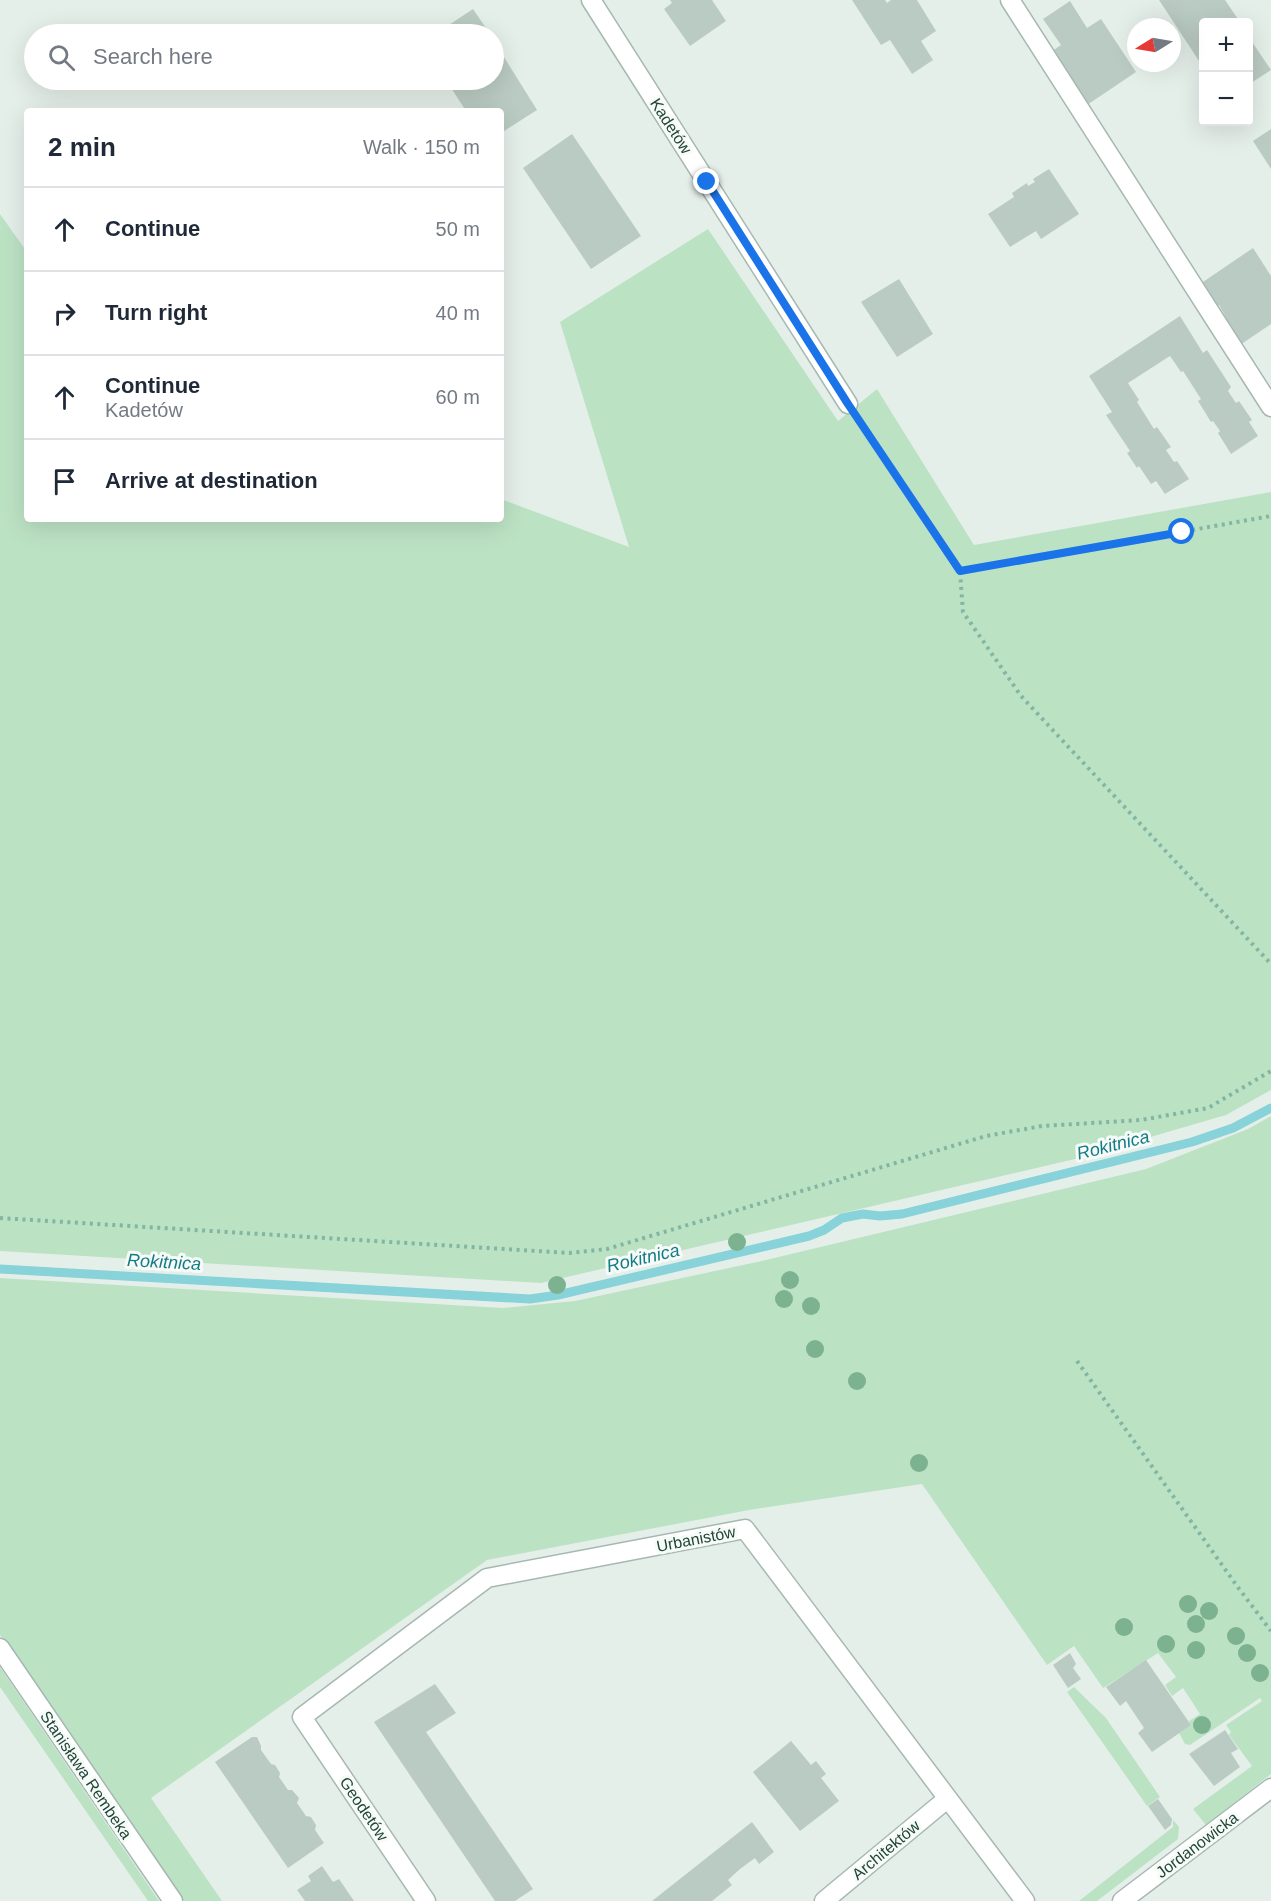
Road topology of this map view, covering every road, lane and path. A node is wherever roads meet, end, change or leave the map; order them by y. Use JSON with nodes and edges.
{"nodes":[{"id":1,"x":591,"y":0,"type":"edge"},
{"id":2,"x":1010,"y":0,"type":"edge"},
{"id":3,"x":848,"y":404,"type":"joint"},
{"id":4,"x":1271,"y":407,"type":"edge"},
{"id":5,"x":1271,"y":516,"type":"edge"},
{"id":6,"x":960,"y":571,"type":"junction"},
{"id":7,"x":1271,"y":964,"type":"edge"},
{"id":8,"x":1271,"y":1071,"type":"edge"},
{"id":9,"x":0,"y":1218,"type":"edge"},
{"id":10,"x":1077,"y":1361,"type":"dead end"},
{"id":11,"x":1271,"y":1631,"type":"edge"},
{"id":12,"x":0,"y":1648,"type":"edge"},
{"id":13,"x":302,"y":1717,"type":"joint"},
{"id":14,"x":1271,"y":1788,"type":"edge"},
{"id":15,"x":947,"y":1799,"type":"junction"},
{"id":16,"x":173,"y":1901,"type":"edge"},
{"id":17,"x":426,"y":1901,"type":"edge"},
{"id":18,"x":824,"y":1901,"type":"edge"},
{"id":19,"x":1025,"y":1901,"type":"edge"},
{"id":20,"x":1122,"y":1901,"type":"edge"}],
"edges":[{"from":1,"to":3,"type":"street","name":"Kadetów"},
{"from":2,"to":4,"type":"street"},
{"from":3,"to":6,"type":"path"},
{"from":5,"to":6,"type":"path"},
{"from":6,"to":7,"type":"path"},
{"from":8,"to":9,"type":"path"},
{"from":10,"to":11,"type":"path"},
{"from":12,"to":16,"type":"street","name":"Stanisława Rembeka"},
{"from":13,"to":15,"type":"street","name":"Urbanistów"},
{"from":13,"to":17,"type":"street","name":"Geodetów"},
{"from":14,"to":20,"type":"street","name":"Jordanowicka"},
{"from":15,"to":18,"type":"street","name":"Architektów"},
{"from":15,"to":19,"type":"street","name":"Urbanistów"}]}
